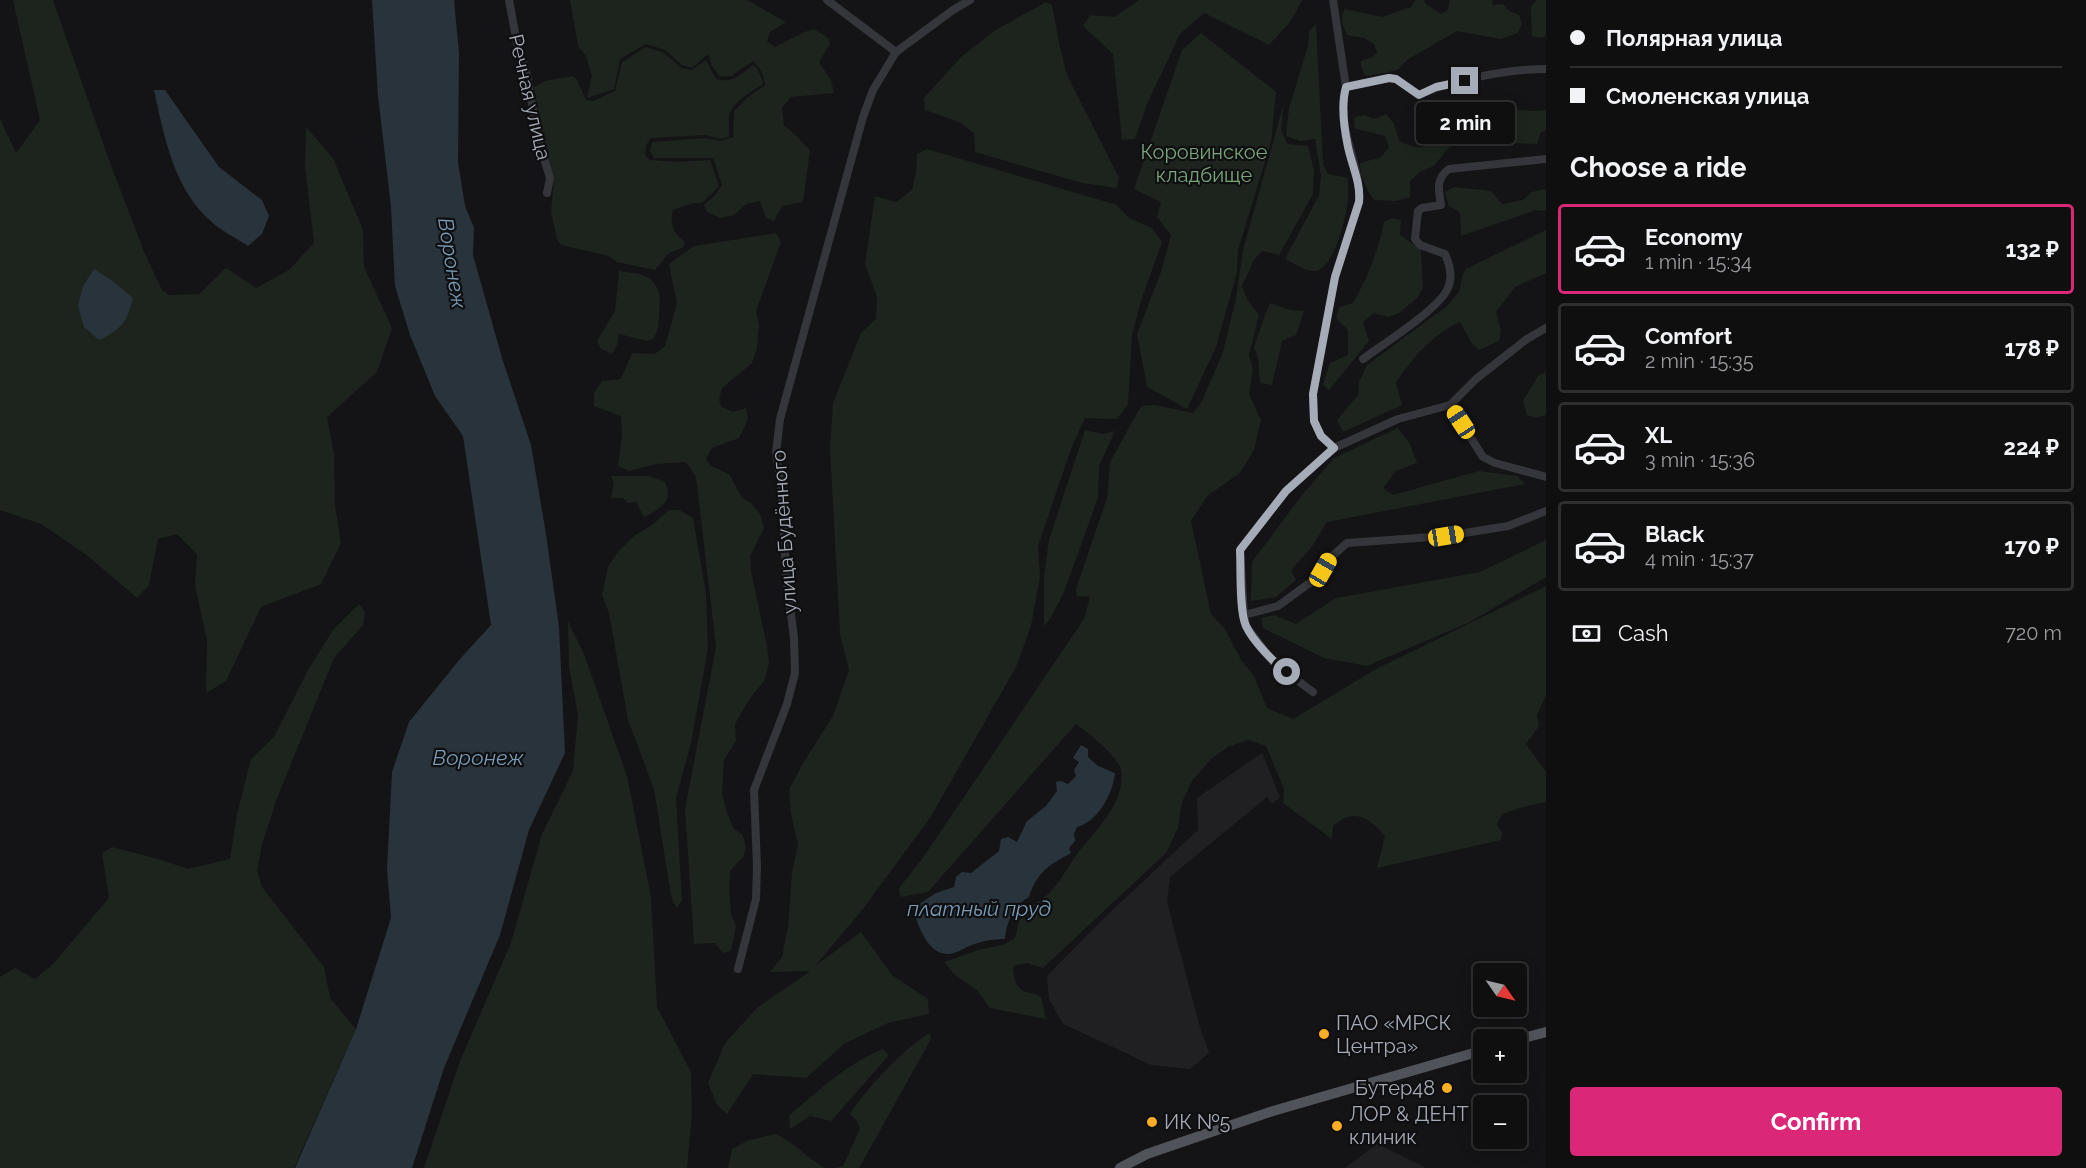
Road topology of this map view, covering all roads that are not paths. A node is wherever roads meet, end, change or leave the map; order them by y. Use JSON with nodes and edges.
{"nodes":[{"id":1,"x":509,"y":0,"type":"edge"},
{"id":2,"x":827,"y":0,"type":"edge"},
{"id":3,"x":970,"y":0,"type":"edge"},
{"id":4,"x":1334,"y":0,"type":"edge"},
{"id":5,"x":896,"y":52,"type":"junction"},
{"id":6,"x":1546,"y":69,"type":"edge"},
{"id":7,"x":1346,"y":87,"type":"junction"},
{"id":8,"x":1546,"y":159,"type":"edge"},
{"id":9,"x":547,"y":193,"type":"dead end"},
{"id":10,"x":1546,"y":328,"type":"edge"},
{"id":11,"x":1363,"y":359,"type":"dead end"},
{"id":12,"x":1450,"y":405,"type":"junction"},
{"id":13,"x":1334,"y":448,"type":"junction"},
{"id":14,"x":1546,"y":477,"type":"edge"},
{"id":15,"x":1546,"y":511,"type":"edge"},
{"id":16,"x":1244,"y":615,"type":"junction"},
{"id":17,"x":1313,"y":692,"type":"dead end"},
{"id":18,"x":738,"y":969,"type":"dead end"},
{"id":19,"x":1546,"y":1032,"type":"edge"},
{"id":20,"x":1527,"y":1037,"type":"edge"},
{"id":21,"x":1473,"y":1053,"type":"edge"},
{"id":22,"x":1120,"y":1168,"type":"edge"}],
"edges":[{"from":1,"to":9,"type":"street","name":"Речная улица"},
{"from":2,"to":5,"type":"street"},
{"from":3,"to":5,"type":"street","name":"улица Будённого"},
{"from":4,"to":7,"type":"street"},
{"from":5,"to":18,"type":"street","name":"улица Будённого"},
{"from":6,"to":7,"type":"street"},
{"from":7,"to":13,"type":"street"},
{"from":8,"to":11,"type":"street"},
{"from":10,"to":12,"type":"street"},
{"from":12,"to":13,"type":"street"},
{"from":12,"to":14,"type":"street"},
{"from":13,"to":16,"type":"street"},
{"from":15,"to":16,"type":"street"},
{"from":16,"to":17,"type":"street"},
{"from":19,"to":20,"type":"main road"},
{"from":21,"to":22,"type":"main road"}]}
